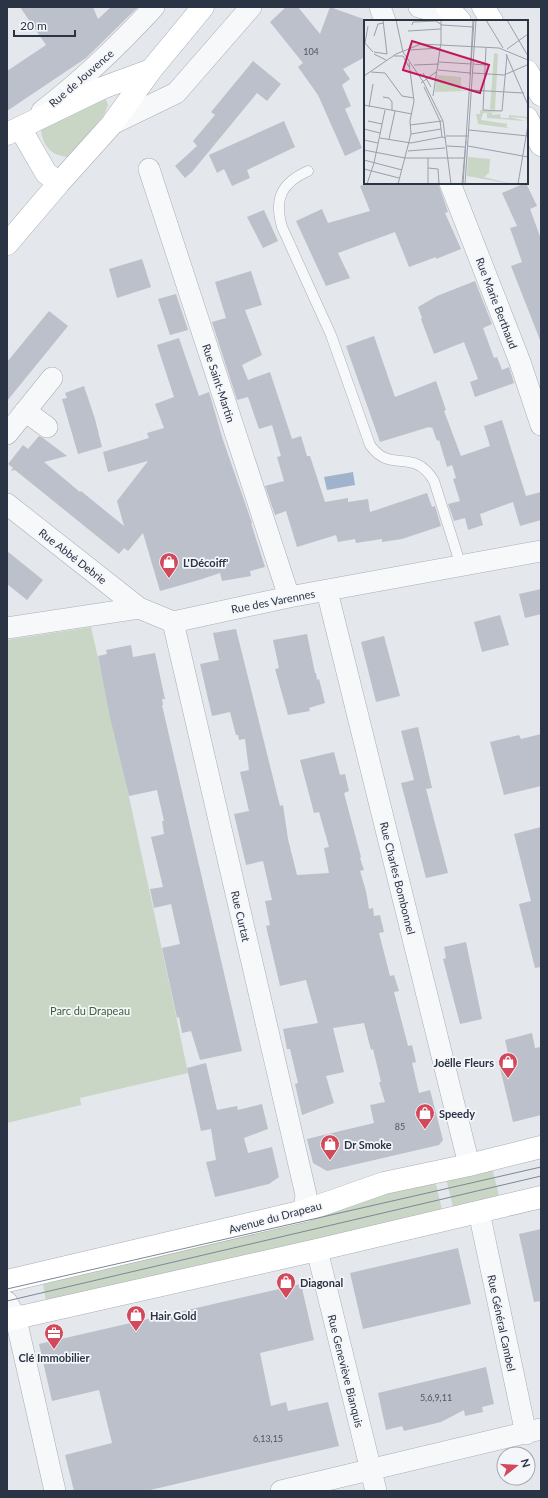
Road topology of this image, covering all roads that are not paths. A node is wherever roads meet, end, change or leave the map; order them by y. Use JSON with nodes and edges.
{"nodes":[{"id":1,"x":154,"y":7,"type":"edge"},
{"id":2,"x":203,"y":7,"type":"edge"},
{"id":3,"x":251,"y":7,"type":"edge"},
{"id":4,"x":380,"y":7,"type":"edge"},
{"id":5,"x":419,"y":7,"type":"edge"},
{"id":6,"x":483,"y":7,"type":"edge"},
{"id":7,"x":454,"y":15,"type":"edge"},
{"id":8,"x":385,"y":20,"type":"edge"},
{"id":9,"x":491,"y":20,"type":"edge"},
{"id":10,"x":151,"y":70,"type":"junction"},
{"id":11,"x":528,"y":73,"type":"edge"},
{"id":12,"x":541,"y":95,"type":"edge"},
{"id":13,"x":528,"y":120,"type":"edge"},
{"id":14,"x":112,"y":124,"type":"junction"},
{"id":15,"x":13,"y":131,"type":"edge"},
{"id":16,"x":541,"y":145,"type":"edge"},
{"id":17,"x":149,"y":169,"type":"dead end"},
{"id":18,"x":308,"y":171,"type":"dead end"},
{"id":19,"x":58,"y":183,"type":"junction"},
{"id":20,"x":450,"y":184,"type":"edge"},
{"id":21,"x":7,"y":244,"type":"edge"},
{"id":22,"x":52,"y":378,"type":"dead end"},
{"id":23,"x":25,"y":411,"type":"junction"},
{"id":24,"x":541,"y":425,"type":"edge"},
{"id":25,"x":47,"y":427,"type":"dead end"},
{"id":26,"x":7,"y":434,"type":"edge"},
{"id":27,"x":7,"y":504,"type":"edge"},
{"id":28,"x":541,"y":551,"type":"edge"},
{"id":29,"x":461,"y":566,"type":"junction"},
{"id":30,"x":327,"y":591,"type":"junction"},
{"id":31,"x":289,"y":597,"type":"junction"},
{"id":32,"x":139,"y":608,"type":"junction"},
{"id":33,"x":173,"y":622,"type":"junction"},
{"id":34,"x":7,"y":628,"type":"edge"},
{"id":35,"x":541,"y":1147,"type":"edge"},
{"id":36,"x":469,"y":1165,"type":"junction"},
{"id":37,"x":541,"y":1197,"type":"edge"},
{"id":38,"x":304,"y":1211,"type":"junction"},
{"id":39,"x":479,"y":1212,"type":"junction"},
{"id":40,"x":316,"y":1250,"type":"junction"},
{"id":41,"x":7,"y":1281,"type":"edge"},
{"id":42,"x":10,"y":1313,"type":"edge"},
{"id":43,"x":533,"y":1432,"type":"edge"},
{"id":44,"x":371,"y":1470,"type":"junction"},
{"id":45,"x":55,"y":1491,"type":"edge"},
{"id":46,"x":280,"y":1491,"type":"edge"},
{"id":47,"x":376,"y":1491,"type":"edge"}],
"edges":[{"from":1,"to":15,"type":"street","name":"Rue de Jouvence"},
{"from":2,"to":10,"type":"main road"},
{"from":3,"to":14,"type":"street"},
{"from":4,"to":8,"type":"street"},
{"from":5,"to":7,"type":"street"},
{"from":6,"to":9,"type":"main road"},
{"from":10,"to":14,"type":"main road"},
{"from":10,"to":15,"type":"main road","name":"Rue de Jouvence"},
{"from":11,"to":12,"type":"main road"},
{"from":13,"to":16,"type":"main road"},
{"from":14,"to":19,"type":"main road"},
{"from":15,"to":19,"type":"main road"},
{"from":17,"to":31,"type":"street","name":"Rue Saint-Martin"},
{"from":18,"to":29,"type":"lane"},
{"from":19,"to":21,"type":"main road"},
{"from":20,"to":24,"type":"street","name":"Rue Marie Berthaud"},
{"from":22,"to":23,"type":"street"},
{"from":23,"to":25,"type":"street"},
{"from":23,"to":26,"type":"street"},
{"from":27,"to":32,"type":"street","name":"Rue Abbé Debrie"},
{"from":28,"to":29,"type":"street","name":"Rue des Varennes"},
{"from":29,"to":30,"type":"street","name":"Rue des Varennes"},
{"from":30,"to":31,"type":"street","name":"Rue des Varennes"},
{"from":30,"to":36,"type":"street","name":"Rue Charles Bombonnel"},
{"from":31,"to":33,"type":"street","name":"Rue des Varennes"},
{"from":32,"to":33,"type":"street"},
{"from":32,"to":34,"type":"street"},
{"from":33,"to":38,"type":"street","name":"Rue Curtat"},
{"from":35,"to":36,"type":"main road","name":"Avenue du Drapeau"},
{"from":36,"to":38,"type":"main road","name":"Avenue du Drapeau"},
{"from":37,"to":39,"type":"main road"},
{"from":38,"to":41,"type":"main road","name":"Avenue du Drapeau"},
{"from":39,"to":40,"type":"main road"},
{"from":39,"to":43,"type":"street","name":"Rue Général Cambel"},
{"from":40,"to":42,"type":"main road"},
{"from":40,"to":44,"type":"street","name":"Rue Geneviève Bianquis"},
{"from":42,"to":45,"type":"street"},
{"from":43,"to":44,"type":"street"},
{"from":44,"to":46,"type":"street"},
{"from":44,"to":47,"type":"street","name":"Rue Geneviève Bianquis"}]}
